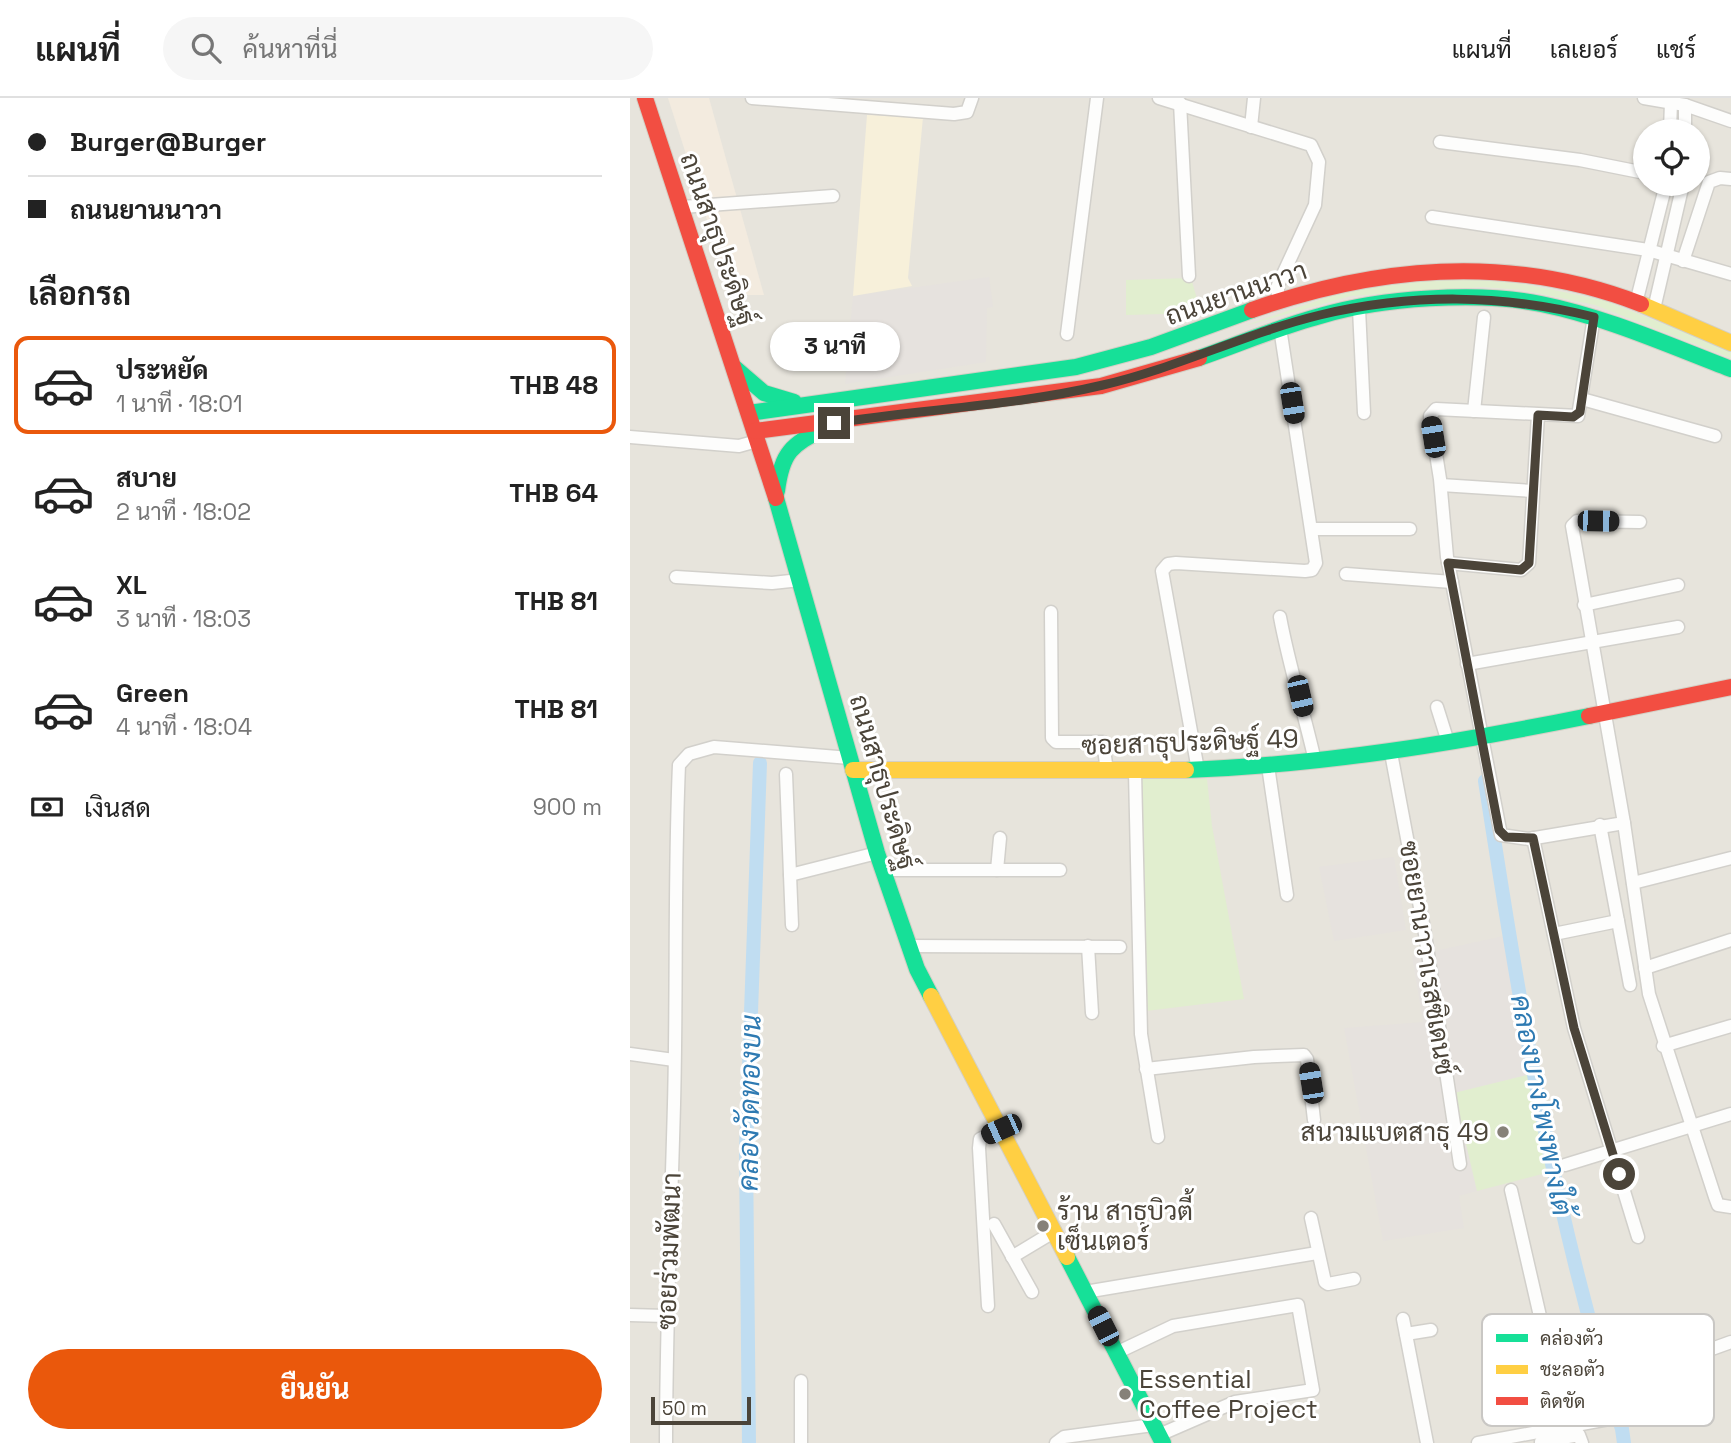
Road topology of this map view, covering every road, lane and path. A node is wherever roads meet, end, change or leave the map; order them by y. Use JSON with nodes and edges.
{"nodes":[{"id":1,"x":645,"y":98,"type":"edge"},
{"id":2,"x":752,"y":98,"type":"edge"},
{"id":3,"x":972,"y":98,"type":"edge"},
{"id":4,"x":1097,"y":98,"type":"edge"},
{"id":5,"x":1159,"y":98,"type":"edge"},
{"id":6,"x":1254,"y":98,"type":"edge"},
{"id":7,"x":1644,"y":98,"type":"edge"},
{"id":8,"x":1671,"y":102,"type":"junction"},
{"id":9,"x":1180,"y":103,"type":"junction"},
{"id":10,"x":1685,"y":105,"type":"junction"},
{"id":11,"x":1670,"y":119,"type":"edge"},
{"id":12,"x":1685,"y":119,"type":"edge"},
{"id":13,"x":1731,"y":121,"type":"edge"},
{"id":14,"x":1251,"y":127,"type":"junction"},
{"id":15,"x":1440,"y":142,"type":"dead end"},
{"id":16,"x":1633,"y":171,"type":"edge"},
{"id":17,"x":1731,"y":179,"type":"edge"},
{"id":18,"x":833,"y":196,"type":"dead end"},
{"id":19,"x":1662,"y":196,"type":"edge"},
{"id":20,"x":1680,"y":196,"type":"edge"},
{"id":21,"x":682,"y":207,"type":"junction"},
{"id":22,"x":1432,"y":217,"type":"dead end"},
{"id":23,"x":1648,"y":250,"type":"junction"},
{"id":24,"x":1667,"y":257,"type":"junction"},
{"id":25,"x":1683,"y":261,"type":"junction"},
{"id":26,"x":1731,"y":274,"type":"edge"},
{"id":27,"x":1189,"y":276,"type":"dead end"},
{"id":28,"x":1278,"y":302,"type":"junction"},
{"id":29,"x":1636,"y":303,"type":"junction"},
{"id":30,"x":1359,"y":309,"type":"junction"},
{"id":31,"x":1654,"y":309,"type":"junction"},
{"id":32,"x":1485,"y":317,"type":"dead end"},
{"id":33,"x":1594,"y":317,"type":"junction"},
{"id":34,"x":1280,"y":328,"type":"junction"},
{"id":35,"x":1196,"y":332,"type":"junction"},
{"id":36,"x":1067,"y":334,"type":"dead end"},
{"id":37,"x":1241,"y":342,"type":"junction"},
{"id":38,"x":1731,"y":343,"type":"edge"},
{"id":39,"x":735,"y":367,"type":"junction"},
{"id":40,"x":1731,"y":369,"type":"edge"},
{"id":41,"x":1582,"y":399,"type":"junction"},
{"id":42,"x":801,"y":404,"type":"junction"},
{"id":43,"x":1474,"y":411,"type":"junction"},
{"id":44,"x":749,"y":413,"type":"junction"},
{"id":45,"x":1364,"y":413,"type":"dead end"},
{"id":46,"x":1538,"y":415,"type":"junction"},
{"id":47,"x":834,"y":423,"type":"junction"},
{"id":48,"x":756,"y":436,"type":"junction"},
{"id":49,"x":1716,"y":436,"type":"dead end"},
{"id":50,"x":630,"y":437,"type":"edge"},
{"id":51,"x":1441,"y":485,"type":"junction"},
{"id":52,"x":1533,"y":491,"type":"junction"},
{"id":53,"x":777,"y":500,"type":"junction"},
{"id":54,"x":1640,"y":522,"type":"dead end"},
{"id":55,"x":1410,"y":528,"type":"dead end"},
{"id":56,"x":1312,"y":529,"type":"junction"},
{"id":57,"x":1448,"y":563,"type":"junction"},
{"id":58,"x":1346,"y":574,"type":"dead end"},
{"id":59,"x":676,"y":577,"type":"dead end"},
{"id":60,"x":800,"y":580,"type":"junction"},
{"id":61,"x":1452,"y":582,"type":"junction"},
{"id":62,"x":1678,"y":585,"type":"dead end"},
{"id":63,"x":1584,"y":605,"type":"junction"},
{"id":64,"x":1051,"y":612,"type":"dead end"},
{"id":65,"x":1280,"y":617,"type":"dead end"},
{"id":66,"x":1678,"y":626,"type":"dead end"},
{"id":67,"x":1591,"y":643,"type":"junction"},
{"id":68,"x":1467,"y":664,"type":"junction"},
{"id":69,"x":1731,"y":687,"type":"edge"},
{"id":70,"x":1437,"y":706,"type":"dead end"},
{"id":71,"x":1604,"y":712,"type":"junction"},
{"id":72,"x":1480,"y":735,"type":"junction"},
{"id":73,"x":1448,"y":742,"type":"junction"},
{"id":74,"x":1391,"y":753,"type":"junction"},
{"id":75,"x":1315,"y":761,"type":"junction"},
{"id":76,"x":852,"y":764,"type":"junction"},
{"id":77,"x":1268,"y":766,"type":"junction"},
{"id":78,"x":1198,"y":770,"type":"junction"},
{"id":79,"x":1107,"y":771,"type":"junction"},
{"id":80,"x":1135,"y":772,"type":"junction"},
{"id":81,"x":786,"y":774,"type":"dead end"},
{"id":82,"x":1624,"y":823,"type":"junction"},
{"id":83,"x":1600,"y":825,"type":"junction"},
{"id":84,"x":1000,"y":838,"type":"dead end"},
{"id":85,"x":1533,"y":838,"type":"junction"},
{"id":86,"x":877,"y":853,"type":"junction"},
{"id":87,"x":1731,"y":858,"type":"edge"},
{"id":88,"x":883,"y":870,"type":"junction"},
{"id":89,"x":997,"y":870,"type":"junction"},
{"id":90,"x":1060,"y":870,"type":"dead end"},
{"id":91,"x":790,"y":875,"type":"junction"},
{"id":92,"x":1633,"y":883,"type":"junction"},
{"id":93,"x":1287,"y":895,"type":"dead end"},
{"id":94,"x":1618,"y":921,"type":"junction"},
{"id":95,"x":792,"y":925,"type":"dead end"},
{"id":96,"x":1554,"y":934,"type":"junction"},
{"id":97,"x":1731,"y":940,"type":"edge"},
{"id":98,"x":909,"y":946,"type":"junction"},
{"id":99,"x":1088,"y":946,"type":"junction"},
{"id":100,"x":1120,"y":947,"type":"dead end"},
{"id":101,"x":1645,"y":968,"type":"junction"},
{"id":102,"x":1630,"y":985,"type":"dead end"},
{"id":103,"x":1092,"y":1013,"type":"dead end"},
{"id":104,"x":1731,"y":1026,"type":"edge"},
{"id":105,"x":1663,"y":1046,"type":"junction"},
{"id":106,"x":630,"y":1054,"type":"edge"},
{"id":107,"x":674,"y":1060,"type":"junction"},
{"id":108,"x":1146,"y":1069,"type":"junction"},
{"id":109,"x":1731,"y":1114,"type":"edge"},
{"id":110,"x":1314,"y":1120,"type":"dead end"},
{"id":111,"x":1692,"y":1128,"type":"junction"},
{"id":112,"x":1001,"y":1129,"type":"junction"},
{"id":113,"x":1158,"y":1138,"type":"dead end"},
{"id":114,"x":1612,"y":1153,"type":"junction"},
{"id":115,"x":1460,"y":1164,"type":"dead end"},
{"id":116,"x":1566,"y":1165,"type":"dead end"},
{"id":117,"x":1511,"y":1190,"type":"dead end"},
{"id":118,"x":1731,"y":1207,"type":"edge"},
{"id":119,"x":1311,"y":1218,"type":"dead end"},
{"id":120,"x":994,"y":1224,"type":"dead end"},
{"id":121,"x":1055,"y":1231,"type":"junction"},
{"id":122,"x":1638,"y":1237,"type":"dead end"},
{"id":123,"x":1317,"y":1253,"type":"junction"},
{"id":124,"x":1012,"y":1257,"type":"junction"},
{"id":125,"x":1354,"y":1279,"type":"dead end"},
{"id":126,"x":1032,"y":1292,"type":"dead end"},
{"id":127,"x":1085,"y":1292,"type":"junction"},
{"id":128,"x":988,"y":1306,"type":"dead end"},
{"id":129,"x":1539,"y":1314,"type":"edge"},
{"id":130,"x":630,"y":1315,"type":"edge"},
{"id":131,"x":666,"y":1316,"type":"junction"},
{"id":132,"x":1403,"y":1319,"type":"dead end"},
{"id":133,"x":1430,"y":1330,"type":"dead end"},
{"id":134,"x":1406,"y":1334,"type":"junction"},
{"id":135,"x":1731,"y":1342,"type":"edge"},
{"id":136,"x":1714,"y":1348,"type":"edge"},
{"id":137,"x":1116,"y":1353,"type":"junction"},
{"id":138,"x":801,"y":1381,"type":"dead end"},
{"id":139,"x":1562,"y":1426,"type":"edge"},
{"id":140,"x":1158,"y":1435,"type":"edge"},
{"id":141,"x":1541,"y":1438,"type":"edge"},
{"id":142,"x":666,"y":1443,"type":"edge"},
{"id":143,"x":801,"y":1443,"type":"edge"},
{"id":144,"x":1056,"y":1443,"type":"edge"},
{"id":145,"x":1427,"y":1443,"type":"edge"},
{"id":146,"x":1478,"y":1443,"type":"edge"},
{"id":147,"x":1582,"y":1443,"type":"edge"}],
"edges":[{"from":1,"to":21,"type":"main road","name":"ถนนสาธุประดิษฐ์"},
{"from":2,"to":3,"type":"street"},
{"from":4,"to":36,"type":"street"},
{"from":5,"to":9,"type":"street"},
{"from":6,"to":14,"type":"street"},
{"from":7,"to":8,"type":"street"},
{"from":8,"to":10,"type":"street"},
{"from":8,"to":11,"type":"street"},
{"from":9,"to":14,"type":"street"},
{"from":9,"to":27,"type":"street"},
{"from":10,"to":12,"type":"street"},
{"from":10,"to":13,"type":"street"},
{"from":14,"to":28,"type":"street"},
{"from":15,"to":16,"type":"street"},
{"from":17,"to":25,"type":"street"},
{"from":18,"to":21,"type":"street"},
{"from":19,"to":23,"type":"street"},
{"from":20,"to":24,"type":"street"},
{"from":21,"to":39,"type":"main road","name":"ถนนสาธุประดิษฐ์"},
{"from":22,"to":23,"type":"street"},
{"from":23,"to":24,"type":"street"},
{"from":23,"to":29,"type":"street"},
{"from":24,"to":25,"type":"street"},
{"from":24,"to":31,"type":"street"},
{"from":25,"to":26,"type":"street"},
{"from":28,"to":29,"type":"main road","name":"ถนนยานนาวา"},
{"from":28,"to":35,"type":"main road","name":"ถนนยานนาวา"},
{"from":29,"to":31,"type":"main road","name":"ถนนยานนาวา"},
{"from":30,"to":33,"type":"main road","name":"ถนนยานนาวา"},
{"from":30,"to":34,"type":"main road","name":"ถนนยานนาวา"},
{"from":30,"to":45,"type":"street"},
{"from":31,"to":38,"type":"main road","name":"ถนนยานนาวา"},
{"from":32,"to":43,"type":"street"},
{"from":33,"to":40,"type":"main road","name":"ถนนยานนาวา"},
{"from":33,"to":41,"type":"street"},
{"from":34,"to":37,"type":"main road","name":"ถนนยานนาวา"},
{"from":34,"to":56,"type":"street"},
{"from":35,"to":37,"type":"main road"},
{"from":35,"to":42,"type":"main road","name":"ถนนยานนาวา"},
{"from":37,"to":47,"type":"main road","name":"ถนนยานนาวา"},
{"from":39,"to":42,"type":"main road"},
{"from":39,"to":44,"type":"main road","name":"ถนนสาธุประดิษฐ์"},
{"from":41,"to":46,"type":"street"},
{"from":41,"to":49,"type":"street"},
{"from":42,"to":44,"type":"main road","name":"ถนนยานนาวา"},
{"from":43,"to":46,"type":"street"},
{"from":43,"to":51,"type":"street"},
{"from":44,"to":48,"type":"main road","name":"ถนนสาธุประดิษฐ์"},
{"from":46,"to":52,"type":"street"},
{"from":47,"to":48,"type":"main road","name":"ถนนยานนาวา"},
{"from":47,"to":53,"type":"main road"},
{"from":48,"to":50,"type":"street"},
{"from":48,"to":53,"type":"main road","name":"ถนนสาธุประดิษฐ์"},
{"from":51,"to":52,"type":"street"},
{"from":51,"to":57,"type":"street"},
{"from":52,"to":57,"type":"street"},
{"from":53,"to":60,"type":"main road","name":"ถนนสาธุประดิษฐ์"},
{"from":54,"to":63,"type":"street"},
{"from":55,"to":56,"type":"street"},
{"from":56,"to":78,"type":"street"},
{"from":57,"to":61,"type":"street"},
{"from":58,"to":61,"type":"street"},
{"from":59,"to":60,"type":"street"},
{"from":60,"to":76,"type":"main road","name":"ถนนสาธุประดิษฐ์"},
{"from":61,"to":68,"type":"street"},
{"from":62,"to":63,"type":"street"},
{"from":63,"to":67,"type":"street"},
{"from":64,"to":79,"type":"street"},
{"from":65,"to":75,"type":"street"},
{"from":66,"to":67,"type":"street"},
{"from":67,"to":68,"type":"street"},
{"from":67,"to":71,"type":"street"},
{"from":68,"to":72,"type":"street"},
{"from":69,"to":71,"type":"main road","name":"ซอยสาธุประดิษฐ์ 49"},
{"from":70,"to":73,"type":"street"},
{"from":71,"to":72,"type":"main road","name":"ซอยสาธุประดิษฐ์ 49"},
{"from":71,"to":82,"type":"street"},
{"from":72,"to":73,"type":"main road","name":"ซอยสาธุประดิษฐ์ 49"},
{"from":72,"to":85,"type":"street"},
{"from":73,"to":74,"type":"main road","name":"ซอยสาธุประดิษฐ์ 49"},
{"from":74,"to":75,"type":"main road","name":"ซอยสาธุประดิษฐ์ 49"},
{"from":74,"to":115,"type":"street","name":"ซอยยานาวาเรสซิเดนซ์"},
{"from":75,"to":77,"type":"main road","name":"ซอยสาธุประดิษฐ์ 49"},
{"from":76,"to":79,"type":"main road","name":"ซอยสาธุประดิษฐ์ 49"},
{"from":76,"to":86,"type":"main road","name":"ถนนสาธุประดิษฐ์"},
{"from":76,"to":107,"type":"street","name":"ซอยร่วมพัฒนา"},
{"from":77,"to":78,"type":"main road","name":"ซอยสาธุประดิษฐ์ 49"},
{"from":77,"to":93,"type":"street"},
{"from":78,"to":80,"type":"main road","name":"ซอยสาธุประดิษฐ์ 49"},
{"from":79,"to":80,"type":"main road","name":"ซอยสาธุประดิษฐ์ 49"},
{"from":80,"to":108,"type":"street"},
{"from":81,"to":91,"type":"street"},
{"from":82,"to":83,"type":"street"},
{"from":82,"to":92,"type":"street"},
{"from":83,"to":85,"type":"street"},
{"from":83,"to":94,"type":"street"},
{"from":84,"to":89,"type":"street"},
{"from":85,"to":96,"type":"street"},
{"from":86,"to":88,"type":"main road","name":"ถนนสาธุประดิษฐ์"},
{"from":86,"to":91,"type":"street"},
{"from":87,"to":92,"type":"street"},
{"from":88,"to":89,"type":"street"},
{"from":88,"to":98,"type":"main road","name":"ถนนสาธุประดิษฐ์"},
{"from":89,"to":90,"type":"street"},
{"from":91,"to":95,"type":"street"},
{"from":92,"to":101,"type":"street"},
{"from":94,"to":96,"type":"street"},
{"from":94,"to":102,"type":"street"},
{"from":96,"to":114,"type":"street"},
{"from":97,"to":101,"type":"street"},
{"from":98,"to":99,"type":"street"},
{"from":98,"to":112,"type":"main road","name":"ถนนสาธุประดิษฐ์"},
{"from":99,"to":100,"type":"street"},
{"from":99,"to":103,"type":"street"},
{"from":101,"to":105,"type":"street"},
{"from":104,"to":105,"type":"street"},
{"from":105,"to":111,"type":"street"},
{"from":106,"to":107,"type":"street"},
{"from":107,"to":131,"type":"street","name":"ซอยร่วมพัฒนา"},
{"from":108,"to":110,"type":"street"},
{"from":108,"to":113,"type":"street"},
{"from":109,"to":111,"type":"street"},
{"from":111,"to":114,"type":"street"},
{"from":111,"to":118,"type":"street"},
{"from":112,"to":121,"type":"main road","name":"ถนนสาธุประดิษฐ์"},
{"from":112,"to":128,"type":"street"},
{"from":114,"to":116,"type":"street"},
{"from":114,"to":122,"type":"street"},
{"from":117,"to":129,"type":"street"},
{"from":119,"to":123,"type":"street"},
{"from":120,"to":124,"type":"street"},
{"from":121,"to":124,"type":"street"},
{"from":121,"to":127,"type":"main road","name":"ถนนสาธุประดิษฐ์"},
{"from":123,"to":125,"type":"street"},
{"from":123,"to":127,"type":"street"},
{"from":124,"to":126,"type":"street"},
{"from":127,"to":137,"type":"main road","name":"ถนนสาธุประดิษฐ์"},
{"from":130,"to":131,"type":"street"},
{"from":131,"to":142,"type":"street","name":"ซอยร่วมพัฒนา"},
{"from":132,"to":134,"type":"street"},
{"from":133,"to":134,"type":"street"},
{"from":134,"to":145,"type":"street"},
{"from":135,"to":136,"type":"street"},
{"from":137,"to":140,"type":"main road","name":"ถนนสาธุประดิษฐ์"},
{"from":137,"to":140,"type":"street"},
{"from":138,"to":143,"type":"street"},
{"from":139,"to":141,"type":"street"},
{"from":140,"to":144,"type":"street"},
{"from":141,"to":146,"type":"street"},
{"from":141,"to":147,"type":"street"}]}
